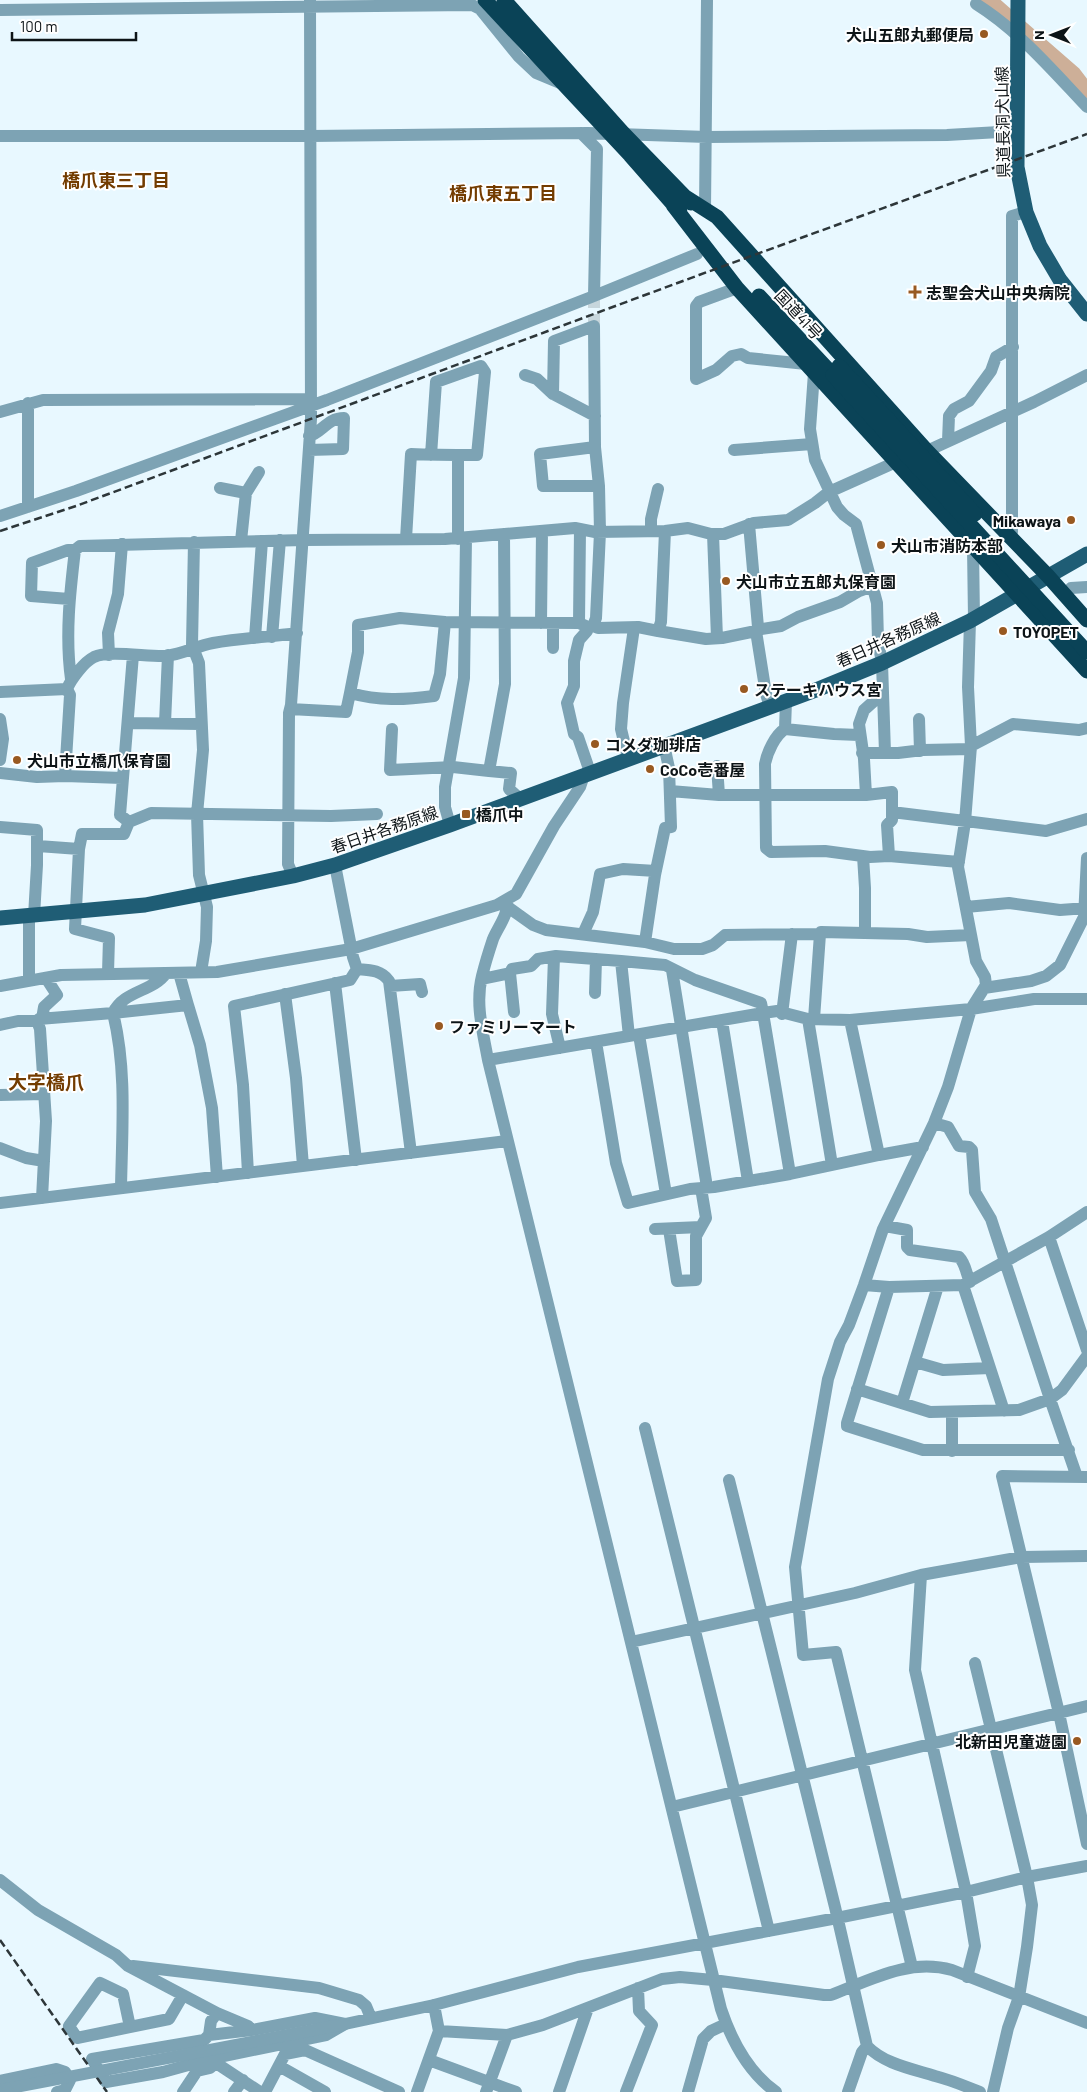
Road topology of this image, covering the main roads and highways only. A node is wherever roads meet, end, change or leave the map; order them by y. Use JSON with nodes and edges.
{"nodes":[{"id":1,"x":485,"y":0,"type":"edge"},
{"id":2,"x":504,"y":0,"type":"edge"},
{"id":3,"x":1018,"y":4,"type":"edge"},
{"id":4,"x":616,"y":133,"type":"junction"},
{"id":5,"x":679,"y":200,"type":"junction"},
{"id":6,"x":1087,"y":314,"type":"edge"},
{"id":7,"x":836,"y":371,"type":"junction"},
{"id":8,"x":1087,"y":554,"type":"edge"},
{"id":9,"x":1048,"y":576,"type":"junction"},
{"id":10,"x":1016,"y":595,"type":"junction"},
{"id":11,"x":1087,"y":620,"type":"edge"},
{"id":12,"x":1087,"y":638,"type":"edge"},
{"id":13,"x":1087,"y":652,"type":"edge"},
{"id":14,"x":1087,"y":671,"type":"edge"},
{"id":15,"x":0,"y":918,"type":"edge"}],
"edges":[{"from":1,"to":4,"type":"highway","name":"国道41号"},
{"from":2,"to":4,"type":"highway","name":"国道41号"},
{"from":3,"to":6,"type":"main road","name":"県道長洞犬山線"},
{"from":4,"to":5,"type":"highway","name":"国道41号"},
{"from":5,"to":7,"type":"highway","name":"国道41号"},
{"from":5,"to":9,"type":"highway"},
{"from":5,"to":10,"type":"highway"},
{"from":7,"to":12,"type":"highway","name":"国道41号","bridge":true},
{"from":7,"to":13,"type":"highway","name":"国道41号","bridge":true},
{"from":8,"to":9,"type":"main road","name":"春日井各務原線"},
{"from":9,"to":10,"type":"main road","name":"春日井各務原線"},
{"from":9,"to":11,"type":"highway"},
{"from":10,"to":14,"type":"highway"},
{"from":10,"to":15,"type":"main road","name":"春日井各務原線"}]}
